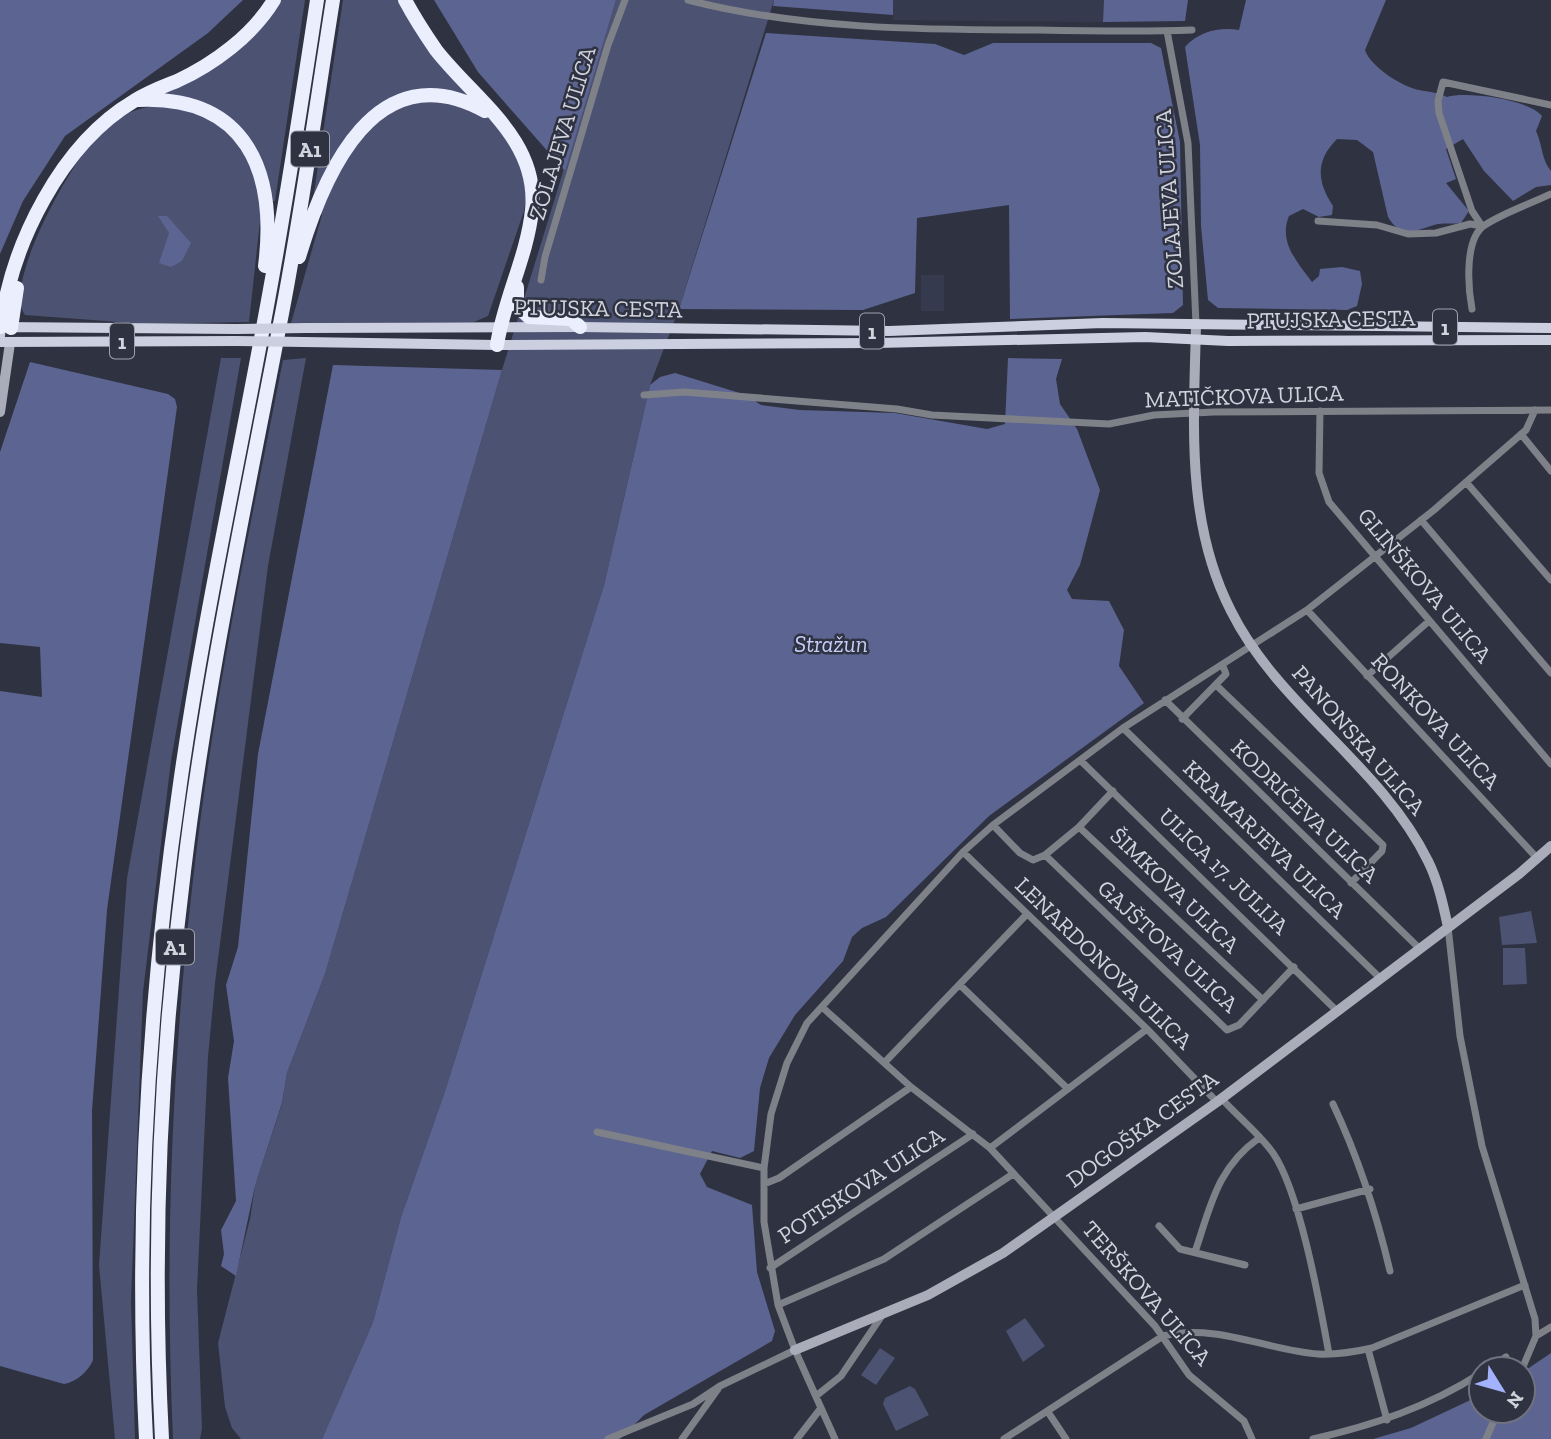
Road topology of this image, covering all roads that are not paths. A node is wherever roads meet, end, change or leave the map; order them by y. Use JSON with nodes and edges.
{"nodes":[{"id":1,"x":274,"y":0,"type":"edge"},
{"id":2,"x":317,"y":0,"type":"edge"},
{"id":3,"x":333,"y":0,"type":"edge"},
{"id":4,"x":405,"y":0,"type":"edge"},
{"id":5,"x":625,"y":0,"type":"edge"},
{"id":6,"x":688,"y":0,"type":"edge"},
{"id":7,"x":1192,"y":30,"type":"dead end"},
{"id":8,"x":1167,"y":31,"type":"junction"},
{"id":9,"x":133,"y":101,"type":"junction"},
{"id":10,"x":1551,"y":105,"type":"edge"},
{"id":11,"x":499,"y":120,"type":"junction"},
{"id":12,"x":1551,"y":194,"type":"edge"},
{"id":13,"x":1318,"y":221,"type":"dead end"},
{"id":14,"x":1482,"y":226,"type":"junction"},
{"id":15,"x":519,"y":268,"type":"junction"},
{"id":16,"x":541,"y":280,"type":"dead end"},
{"id":17,"x":269,"y":295,"type":"junction"},
{"id":18,"x":285,"y":297,"type":"junction"},
{"id":19,"x":1472,"y":309,"type":"dead end"},
{"id":20,"x":1196,"y":324,"type":"junction"},
{"id":21,"x":500,"y":327,"type":"junction"},
{"id":22,"x":580,"y":327,"type":"junction"},
{"id":23,"x":1551,"y":328,"type":"edge"},
{"id":24,"x":3,"y":334,"type":"edge"},
{"id":25,"x":1196,"y":340,"type":"junction"},
{"id":26,"x":1551,"y":340,"type":"edge"},
{"id":27,"x":497,"y":345,"type":"junction"},
{"id":28,"x":644,"y":395,"type":"dead end"},
{"id":29,"x":1535,"y":410,"type":"junction"},
{"id":30,"x":1551,"y":410,"type":"edge"},
{"id":31,"x":1320,"y":411,"type":"junction"},
{"id":32,"x":0,"y":412,"type":"edge"},
{"id":33,"x":1195,"y":413,"type":"junction"},
{"id":34,"x":1521,"y":434,"type":"junction"},
{"id":35,"x":1551,"y":471,"type":"edge"},
{"id":36,"x":1466,"y":482,"type":"junction"},
{"id":37,"x":1421,"y":520,"type":"junction"},
{"id":38,"x":1375,"y":556,"type":"junction"},
{"id":39,"x":1551,"y":580,"type":"edge"},
{"id":40,"x":1307,"y":610,"type":"junction"},
{"id":41,"x":1429,"y":621,"type":"junction"},
{"id":42,"x":1253,"y":647,"type":"junction"},
{"id":43,"x":1223,"y":666,"type":"junction"},
{"id":44,"x":1551,"y":673,"type":"edge"},
{"id":45,"x":1367,"y":676,"type":"junction"},
{"id":46,"x":1216,"y":685,"type":"junction"},
{"id":47,"x":1165,"y":700,"type":"junction"},
{"id":48,"x":1182,"y":719,"type":"junction"},
{"id":49,"x":1123,"y":728,"type":"junction"},
{"id":50,"x":1082,"y":761,"type":"junction"},
{"id":51,"x":1551,"y":764,"type":"edge"},
{"id":52,"x":1113,"y":791,"type":"junction"},
{"id":53,"x":993,"y":825,"type":"junction"},
{"id":54,"x":1079,"y":827,"type":"junction"},
{"id":55,"x":1551,"y":846,"type":"edge"},
{"id":56,"x":963,"y":852,"type":"junction"},
{"id":57,"x":1045,"y":855,"type":"junction"},
{"id":58,"x":1537,"y":858,"type":"junction"},
{"id":59,"x":1351,"y":883,"type":"junction"},
{"id":60,"x":1027,"y":914,"type":"junction"},
{"id":61,"x":1448,"y":927,"type":"junction"},
{"id":62,"x":1419,"y":948,"type":"junction"},
{"id":63,"x":1294,"y":967,"type":"junction"},
{"id":64,"x":1380,"y":978,"type":"junction"},
{"id":65,"x":960,"y":985,"type":"junction"},
{"id":66,"x":1263,"y":1000,"type":"junction"},
{"id":67,"x":822,"y":1007,"type":"junction"},
{"id":68,"x":1337,"y":1011,"type":"junction"},
{"id":69,"x":1147,"y":1029,"type":"junction"},
{"id":70,"x":885,"y":1062,"type":"junction"},
{"id":71,"x":911,"y":1087,"type":"junction"},
{"id":72,"x":1068,"y":1089,"type":"junction"},
{"id":73,"x":1219,"y":1100,"type":"junction"},
{"id":74,"x":1333,"y":1104,"type":"dead end"},
{"id":75,"x":597,"y":1132,"type":"dead end"},
{"id":76,"x":973,"y":1134,"type":"junction"},
{"id":77,"x":1259,"y":1138,"type":"junction"},
{"id":78,"x":990,"y":1148,"type":"junction"},
{"id":79,"x":764,"y":1168,"type":"junction"},
{"id":80,"x":1013,"y":1174,"type":"junction"},
{"id":81,"x":764,"y":1184,"type":"junction"},
{"id":82,"x":1370,"y":1189,"type":"junction"},
{"id":83,"x":1296,"y":1209,"type":"junction"},
{"id":84,"x":1055,"y":1217,"type":"junction"},
{"id":85,"x":1159,"y":1226,"type":"dead end"},
{"id":86,"x":1195,"y":1252,"type":"junction"},
{"id":87,"x":1245,"y":1265,"type":"dead end"},
{"id":88,"x":770,"y":1268,"type":"junction"},
{"id":89,"x":1390,"y":1271,"type":"dead end"},
{"id":90,"x":1525,"y":1285,"type":"junction"},
{"id":91,"x":778,"y":1305,"type":"junction"},
{"id":92,"x":881,"y":1317,"type":"junction"},
{"id":93,"x":1551,"y":1328,"type":"edge"},
{"id":94,"x":1163,"y":1336,"type":"junction"},
{"id":95,"x":1536,"y":1336,"type":"junction"},
{"id":96,"x":1368,"y":1349,"type":"junction"},
{"id":97,"x":795,"y":1350,"type":"junction"},
{"id":98,"x":1329,"y":1354,"type":"junction"},
{"id":99,"x":1528,"y":1355,"type":"edge"},
{"id":100,"x":1467,"y":1381,"type":"edge"},
{"id":101,"x":720,"y":1386,"type":"junction"},
{"id":102,"x":816,"y":1396,"type":"junction"},
{"id":103,"x":821,"y":1408,"type":"junction"},
{"id":104,"x":1048,"y":1412,"type":"junction"},
{"id":105,"x":1387,"y":1420,"type":"junction"},
{"id":106,"x":146,"y":1439,"type":"edge"},
{"id":107,"x":162,"y":1439,"type":"edge"},
{"id":108,"x":608,"y":1439,"type":"edge"},
{"id":109,"x":682,"y":1439,"type":"edge"},
{"id":110,"x":797,"y":1439,"type":"edge"},
{"id":111,"x":835,"y":1439,"type":"edge"},
{"id":112,"x":1003,"y":1439,"type":"edge"},
{"id":113,"x":1066,"y":1439,"type":"edge"},
{"id":114,"x":1252,"y":1439,"type":"edge"},
{"id":115,"x":1313,"y":1439,"type":"edge"}],
"edges":[{"from":1,"to":9,"type":"highway"},
{"from":2,"to":17,"type":"highway","number":"A1"},
{"from":3,"to":18,"type":"highway","number":"A1"},
{"from":4,"to":11,"type":"highway"},
{"from":5,"to":16,"type":"street","name":"ZOLAJEVA ULICA"},
{"from":6,"to":8,"type":"street"},
{"from":7,"to":8,"type":"street"},
{"from":8,"to":20,"type":"street","name":"ZOLAJEVA ULICA"},
{"from":9,"to":17,"type":"highway"},
{"from":9,"to":24,"type":"highway"},
{"from":10,"to":14,"type":"street"},
{"from":11,"to":15,"type":"highway"},
{"from":11,"to":18,"type":"highway"},
{"from":12,"to":14,"type":"street"},
{"from":13,"to":14,"type":"street"},
{"from":14,"to":19,"type":"street"},
{"from":15,"to":21,"type":"highway"},
{"from":15,"to":22,"type":"highway"},
{"from":17,"to":106,"type":"highway","number":"A1"},
{"from":18,"to":107,"type":"highway","number":"A1"},
{"from":20,"to":22,"type":"main road","name":"PTUJSKA CESTA","number":"1"},
{"from":20,"to":23,"type":"main road","name":"PTUJSKA CESTA","number":"1"},
{"from":20,"to":25,"type":"street"},
{"from":21,"to":22,"type":"main road","name":"PTUJSKA CESTA","number":"1"},
{"from":21,"to":24,"type":"main road","name":"PTUJSKA CESTA","number":"1","bridge":true},
{"from":21,"to":27,"type":"highway"},
{"from":24,"to":27,"type":"main road","name":"PTUJSKA CESTA","number":"1","bridge":true},
{"from":24,"to":32,"type":"street"},
{"from":25,"to":26,"type":"main road","name":"PTUJSKA CESTA","number":"1"},
{"from":25,"to":27,"type":"main road","name":"PTUJSKA CESTA","number":"1"},
{"from":25,"to":33,"type":"street","name":"PANONSKA ULICA"},
{"from":28,"to":33,"type":"street","name":"MATIČKOVA ULICA"},
{"from":29,"to":30,"type":"street","name":"MATIČKOVA ULICA"},
{"from":29,"to":31,"type":"street","name":"MATIČKOVA ULICA"},
{"from":29,"to":34,"type":"street"},
{"from":31,"to":33,"type":"street","name":"MATIČKOVA ULICA"},
{"from":31,"to":38,"type":"street","name":"GLINŠKOVA ULICA"},
{"from":33,"to":42,"type":"street","name":"PANONSKA ULICA"},
{"from":34,"to":35,"type":"street"},
{"from":34,"to":36,"type":"street"},
{"from":36,"to":37,"type":"street"},
{"from":36,"to":39,"type":"street"},
{"from":37,"to":38,"type":"street"},
{"from":37,"to":44,"type":"street"},
{"from":38,"to":40,"type":"street"},
{"from":38,"to":41,"type":"street","name":"GLINŠKOVA ULICA"},
{"from":40,"to":42,"type":"street"},
{"from":40,"to":45,"type":"street","name":"RONKOVA ULICA"},
{"from":41,"to":45,"type":"street"},
{"from":41,"to":51,"type":"street","name":"GLINŠKOVA ULICA"},
{"from":42,"to":43,"type":"street"},
{"from":42,"to":61,"type":"street","name":"PANONSKA ULICA"},
{"from":43,"to":46,"type":"street"},
{"from":43,"to":47,"type":"street"},
{"from":45,"to":58,"type":"street","name":"RONKOVA ULICA"},
{"from":46,"to":48,"type":"street"},
{"from":46,"to":59,"type":"street"},
{"from":47,"to":48,"type":"street","name":"KODRIČEVA ULICA"},
{"from":47,"to":49,"type":"street"},
{"from":48,"to":59,"type":"street","name":"KODRIČEVA ULICA"},
{"from":49,"to":50,"type":"street"},
{"from":49,"to":64,"type":"street","name":"KRAMARJEVA ULICA"},
{"from":50,"to":52,"type":"street","name":"ULICA 17. JULIJA"},
{"from":50,"to":53,"type":"street"},
{"from":52,"to":54,"type":"street"},
{"from":52,"to":63,"type":"street","name":"ULICA 17. JULIJA"},
{"from":53,"to":56,"type":"street"},
{"from":53,"to":57,"type":"street"},
{"from":54,"to":57,"type":"street","name":"ŠIMKOVA ULICA"},
{"from":54,"to":66,"type":"street","name":"ŠIMKOVA ULICA"},
{"from":55,"to":58,"type":"street","name":"DOGOŠKA CESTA"},
{"from":56,"to":60,"type":"street","name":"LENARDONOVA ULICA"},
{"from":56,"to":67,"type":"street"},
{"from":57,"to":66,"type":"street","name":"GAJŠTOVA ULICA"},
{"from":58,"to":61,"type":"street","name":"DOGOŠKA CESTA"},
{"from":59,"to":62,"type":"street","name":"KODRIČEVA ULICA"},
{"from":60,"to":65,"type":"street"},
{"from":60,"to":69,"type":"street","name":"LENARDONOVA ULICA"},
{"from":61,"to":62,"type":"street","name":"DOGOŠKA CESTA"},
{"from":61,"to":90,"type":"street","name":"PANONSKA ULICA"},
{"from":62,"to":64,"type":"street","name":"DOGOŠKA CESTA"},
{"from":63,"to":66,"type":"street","name":"GAJŠTOVA ULICA"},
{"from":63,"to":68,"type":"street","name":"ULICA 17. JULIJA"},
{"from":64,"to":68,"type":"street","name":"DOGOŠKA CESTA"},
{"from":65,"to":70,"type":"street"},
{"from":65,"to":72,"type":"street"},
{"from":67,"to":70,"type":"street","name":"TERŠKOVA ULICA"},
{"from":67,"to":79,"type":"street"},
{"from":68,"to":73,"type":"street","name":"DOGOŠKA CESTA"},
{"from":69,"to":72,"type":"street"},
{"from":69,"to":73,"type":"street","name":"LENARDONOVA ULICA"},
{"from":70,"to":71,"type":"street","name":"TERŠKOVA ULICA"},
{"from":71,"to":76,"type":"street","name":"TERŠKOVA ULICA"},
{"from":71,"to":81,"type":"street"},
{"from":72,"to":78,"type":"street"},
{"from":73,"to":77,"type":"street","name":"LENARDONOVA ULICA"},
{"from":73,"to":84,"type":"street","name":"DOGOŠKA CESTA"},
{"from":74,"to":82,"type":"street"},
{"from":75,"to":79,"type":"street"},
{"from":76,"to":78,"type":"street","name":"TERŠKOVA ULICA"},
{"from":76,"to":88,"type":"street","name":"POTISKOVA ULICA"},
{"from":77,"to":83,"type":"street","name":"LENARDONOVA ULICA"},
{"from":77,"to":86,"type":"street"},
{"from":78,"to":80,"type":"street","name":"TERŠKOVA ULICA"},
{"from":79,"to":81,"type":"street"},
{"from":80,"to":84,"type":"street","name":"TERŠKOVA ULICA"},
{"from":80,"to":91,"type":"street"},
{"from":81,"to":88,"type":"street"},
{"from":82,"to":83,"type":"street"},
{"from":82,"to":89,"type":"street"},
{"from":83,"to":98,"type":"street","name":"LENARDONOVA ULICA"},
{"from":84,"to":92,"type":"street","name":"DOGOŠKA CESTA"},
{"from":84,"to":94,"type":"street","name":"TERŠKOVA ULICA"},
{"from":85,"to":86,"type":"street"},
{"from":86,"to":87,"type":"street"},
{"from":88,"to":91,"type":"street"},
{"from":90,"to":95,"type":"street","name":"PANONSKA ULICA"},
{"from":90,"to":96,"type":"street"},
{"from":91,"to":97,"type":"street"},
{"from":92,"to":97,"type":"street","name":"DOGOŠKA CESTA"},
{"from":92,"to":102,"type":"street"},
{"from":93,"to":95,"type":"street"},
{"from":94,"to":98,"type":"street"},
{"from":94,"to":104,"type":"street"},
{"from":94,"to":114,"type":"street","name":"TERŠKOVA ULICA"},
{"from":95,"to":99,"type":"street"},
{"from":96,"to":98,"type":"street"},
{"from":96,"to":105,"type":"street"},
{"from":97,"to":101,"type":"street","name":"DOGOŠKA CESTA"},
{"from":97,"to":102,"type":"street"},
{"from":100,"to":105,"type":"street"},
{"from":101,"to":108,"type":"street","name":"DOGOŠKA CESTA"},
{"from":101,"to":109,"type":"street","name":"DOGOŠKA CESTA"},
{"from":102,"to":103,"type":"street"},
{"from":103,"to":110,"type":"street"},
{"from":103,"to":111,"type":"street"},
{"from":104,"to":112,"type":"street"},
{"from":104,"to":113,"type":"street"},
{"from":105,"to":115,"type":"street"}]}
